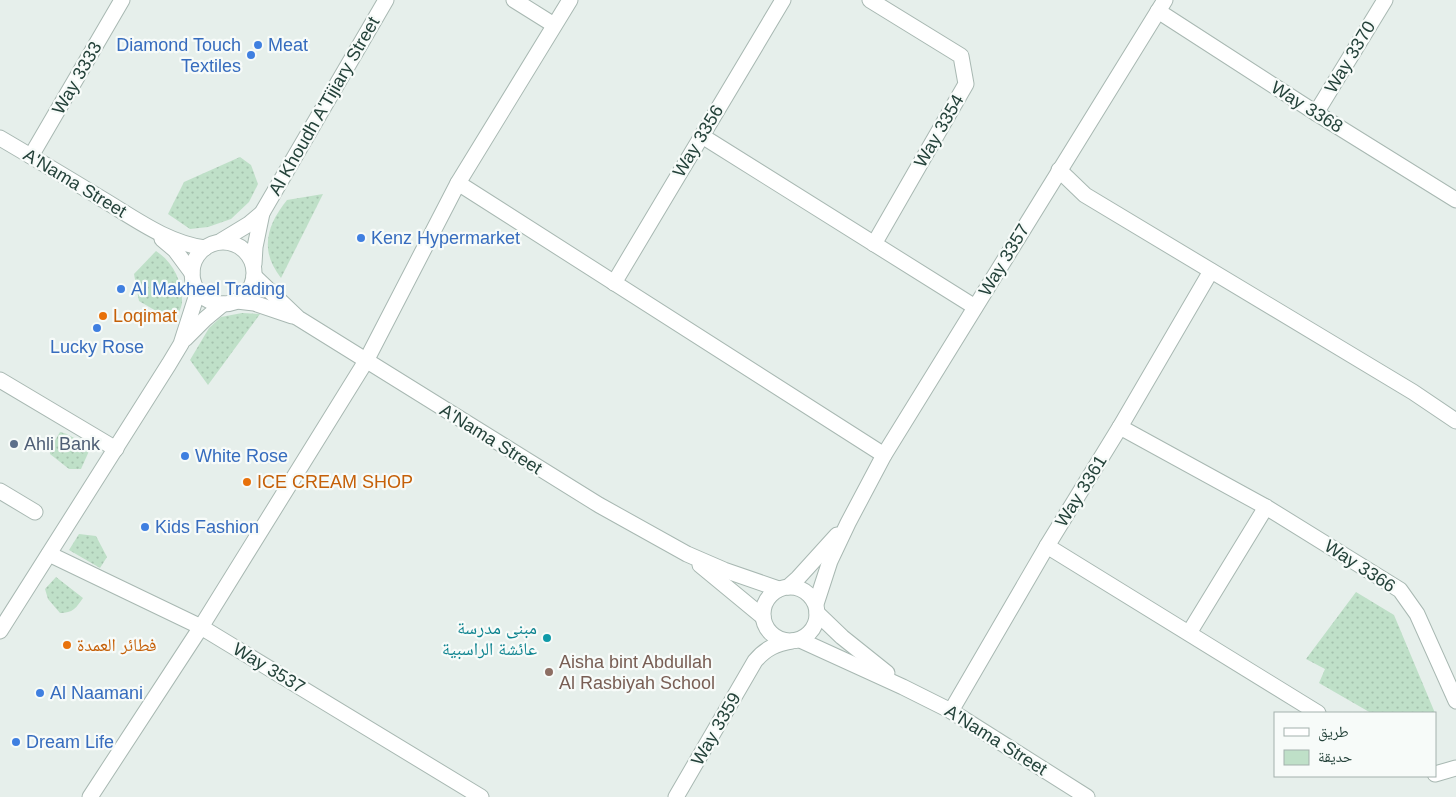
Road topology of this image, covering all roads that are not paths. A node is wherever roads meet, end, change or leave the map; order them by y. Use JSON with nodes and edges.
{"nodes":[{"id":1,"x":122,"y":0,"type":"edge"},
{"id":2,"x":386,"y":0,"type":"edge"},
{"id":3,"x":514,"y":0,"type":"edge"},
{"id":4,"x":570,"y":0,"type":"edge"},
{"id":5,"x":783,"y":0,"type":"edge"},
{"id":6,"x":870,"y":0,"type":"edge"},
{"id":7,"x":1385,"y":0,"type":"edge"},
{"id":8,"x":1162,"y":6,"type":"edge"},
{"id":9,"x":554,"y":26,"type":"junction"},
{"id":10,"x":1316,"y":113,"type":"junction"},
{"id":11,"x":702,"y":136,"type":"junction"},
{"id":12,"x":0,"y":138,"type":"edge"},
{"id":13,"x":31,"y":156,"type":"junction"},
{"id":14,"x":1059,"y":170,"type":"junction"},
{"id":15,"x":458,"y":183,"type":"junction"},
{"id":16,"x":1456,"y":200,"type":"edge"},
{"id":17,"x":262,"y":213,"type":"junction"},
{"id":18,"x":150,"y":228,"type":"junction"},
{"id":19,"x":221,"y":241,"type":"junction"},
{"id":20,"x":874,"y":244,"type":"junction"},
{"id":21,"x":205,"y":248,"type":"junction"},
{"id":22,"x":254,"y":270,"type":"junction"},
{"id":23,"x":1211,"y":271,"type":"junction"},
{"id":24,"x":192,"y":273,"type":"junction"},
{"id":25,"x":614,"y":283,"type":"junction"},
{"id":26,"x":198,"y":291,"type":"junction"},
{"id":27,"x":230,"y":302,"type":"junction"},
{"id":28,"x":975,"y":307,"type":"junction"},
{"id":29,"x":298,"y":318,"type":"junction"},
{"id":30,"x":181,"y":344,"type":"junction"},
{"id":31,"x":366,"y":360,"type":"junction"},
{"id":32,"x":0,"y":380,"type":"edge"},
{"id":33,"x":1456,"y":421,"type":"edge"},
{"id":34,"x":1120,"y":427,"type":"junction"},
{"id":35,"x":116,"y":449,"type":"junction"},
{"id":36,"x":884,"y":455,"type":"junction"},
{"id":37,"x":0,"y":491,"type":"edge"},
{"id":38,"x":1266,"y":507,"type":"junction"},
{"id":39,"x":35,"y":512,"type":"dead end"},
{"id":40,"x":848,"y":523,"type":"junction"},
{"id":41,"x":1047,"y":546,"type":"junction"},
{"id":42,"x":49,"y":554,"type":"junction"},
{"id":43,"x":687,"y":554,"type":"junction"},
{"id":44,"x":783,"y":588,"type":"junction"},
{"id":45,"x":816,"y":608,"type":"junction"},
{"id":46,"x":764,"y":621,"type":"junction"},
{"id":47,"x":201,"y":627,"type":"junction"},
{"id":48,"x":0,"y":630,"type":"edge"},
{"id":49,"x":1189,"y":633,"type":"junction"},
{"id":50,"x":796,"y":641,"type":"junction"},
{"id":51,"x":755,"y":661,"type":"junction"},
{"id":52,"x":904,"y":687,"type":"junction"},
{"id":53,"x":1456,"y":701,"type":"edge"},
{"id":54,"x":951,"y":711,"type":"junction"},
{"id":55,"x":1316,"y":712,"type":"edge"},
{"id":56,"x":1456,"y":768,"type":"edge"},
{"id":57,"x":1436,"y":774,"type":"edge"},
{"id":58,"x":471,"y":794,"type":"edge"},
{"id":59,"x":681,"y":795,"type":"edge"},
{"id":60,"x":90,"y":797,"type":"edge"},
{"id":61,"x":1087,"y":797,"type":"edge"}],
"edges":[{"from":1,"to":13,"type":"street","name":"Way 3333"},
{"from":2,"to":17,"type":"street","name":"Al Khoudh A'Tijiary Street"},
{"from":3,"to":9,"type":"street"},
{"from":4,"to":9,"type":"street"},
{"from":5,"to":11,"type":"street","name":"Way 3356"},
{"from":6,"to":20,"type":"street","name":"Way 3354"},
{"from":7,"to":10,"type":"street","name":"Way 3370"},
{"from":8,"to":10,"type":"street","name":"Way 3368"},
{"from":8,"to":14,"type":"street","name":"Way 3357"},
{"from":9,"to":15,"type":"street"},
{"from":10,"to":16,"type":"street","name":"Way 3368"},
{"from":11,"to":20,"type":"street"},
{"from":11,"to":25,"type":"street","name":"Way 3356"},
{"from":12,"to":13,"type":"street","name":"A'Nama Street"},
{"from":13,"to":18,"type":"street","name":"A'Nama Street"},
{"from":14,"to":23,"type":"street"},
{"from":14,"to":28,"type":"street","name":"Way 3357"},
{"from":15,"to":25,"type":"street"},
{"from":15,"to":31,"type":"street"},
{"from":17,"to":19,"type":"street","name":"Al Khoudh A'Tijiary Street"},
{"from":17,"to":22,"type":"street","name":"Al Khoudh A'Tijiary Street"},
{"from":18,"to":21,"type":"street","name":"A'Nama Street"},
{"from":18,"to":24,"type":"street","name":"A'Nama Street"},
{"from":19,"to":21,"type":"street"},
{"from":19,"to":22,"type":"street"},
{"from":20,"to":28,"type":"street"},
{"from":21,"to":24,"type":"street"},
{"from":22,"to":27,"type":"street"},
{"from":22,"to":29,"type":"street","name":"A'Nama Street"},
{"from":23,"to":33,"type":"street"},
{"from":23,"to":34,"type":"street","name":"Way 3361"},
{"from":24,"to":26,"type":"street"},
{"from":25,"to":36,"type":"street"},
{"from":26,"to":27,"type":"street"},
{"from":26,"to":30,"type":"street"},
{"from":27,"to":29,"type":"street","name":"A'Nama Street"},
{"from":27,"to":30,"type":"street"},
{"from":28,"to":36,"type":"street","name":"Way 3357"},
{"from":29,"to":31,"type":"street","name":"A'Nama Street"},
{"from":30,"to":35,"type":"street"},
{"from":31,"to":43,"type":"street","name":"A'Nama Street"},
{"from":31,"to":47,"type":"street"},
{"from":32,"to":35,"type":"street"},
{"from":34,"to":38,"type":"street","name":"Way 3366"},
{"from":34,"to":41,"type":"street","name":"Way 3361"},
{"from":35,"to":42,"type":"street"},
{"from":36,"to":40,"type":"street","name":"Way 3357"},
{"from":37,"to":39,"type":"street"},
{"from":38,"to":49,"type":"street"},
{"from":38,"to":53,"type":"street","name":"Way 3366"},
{"from":40,"to":44,"type":"street","name":"Way 3357"},
{"from":40,"to":45,"type":"street","name":"Way 3357"},
{"from":41,"to":49,"type":"street"},
{"from":41,"to":54,"type":"street","name":"Way 3361"},
{"from":42,"to":47,"type":"street","name":"Way 3537"},
{"from":42,"to":48,"type":"street"},
{"from":43,"to":44,"type":"street","name":"A'Nama Street"},
{"from":43,"to":46,"type":"street","name":"A'Nama Street"},
{"from":44,"to":45,"type":"street"},
{"from":44,"to":46,"type":"street"},
{"from":45,"to":50,"type":"street"},
{"from":45,"to":52,"type":"street","name":"A'Nama Street"},
{"from":46,"to":50,"type":"street"},
{"from":46,"to":51,"type":"street","name":"Way 3359"},
{"from":47,"to":58,"type":"street","name":"Way 3537"},
{"from":47,"to":60,"type":"street"},
{"from":49,"to":55,"type":"street"},
{"from":50,"to":51,"type":"street","name":"Way 3359"},
{"from":50,"to":52,"type":"street","name":"A'Nama Street"},
{"from":51,"to":59,"type":"street","name":"Way 3359"},
{"from":52,"to":54,"type":"street","name":"A'Nama Street"},
{"from":54,"to":61,"type":"street","name":"A'Nama Street"},
{"from":56,"to":57,"type":"street"}]}
